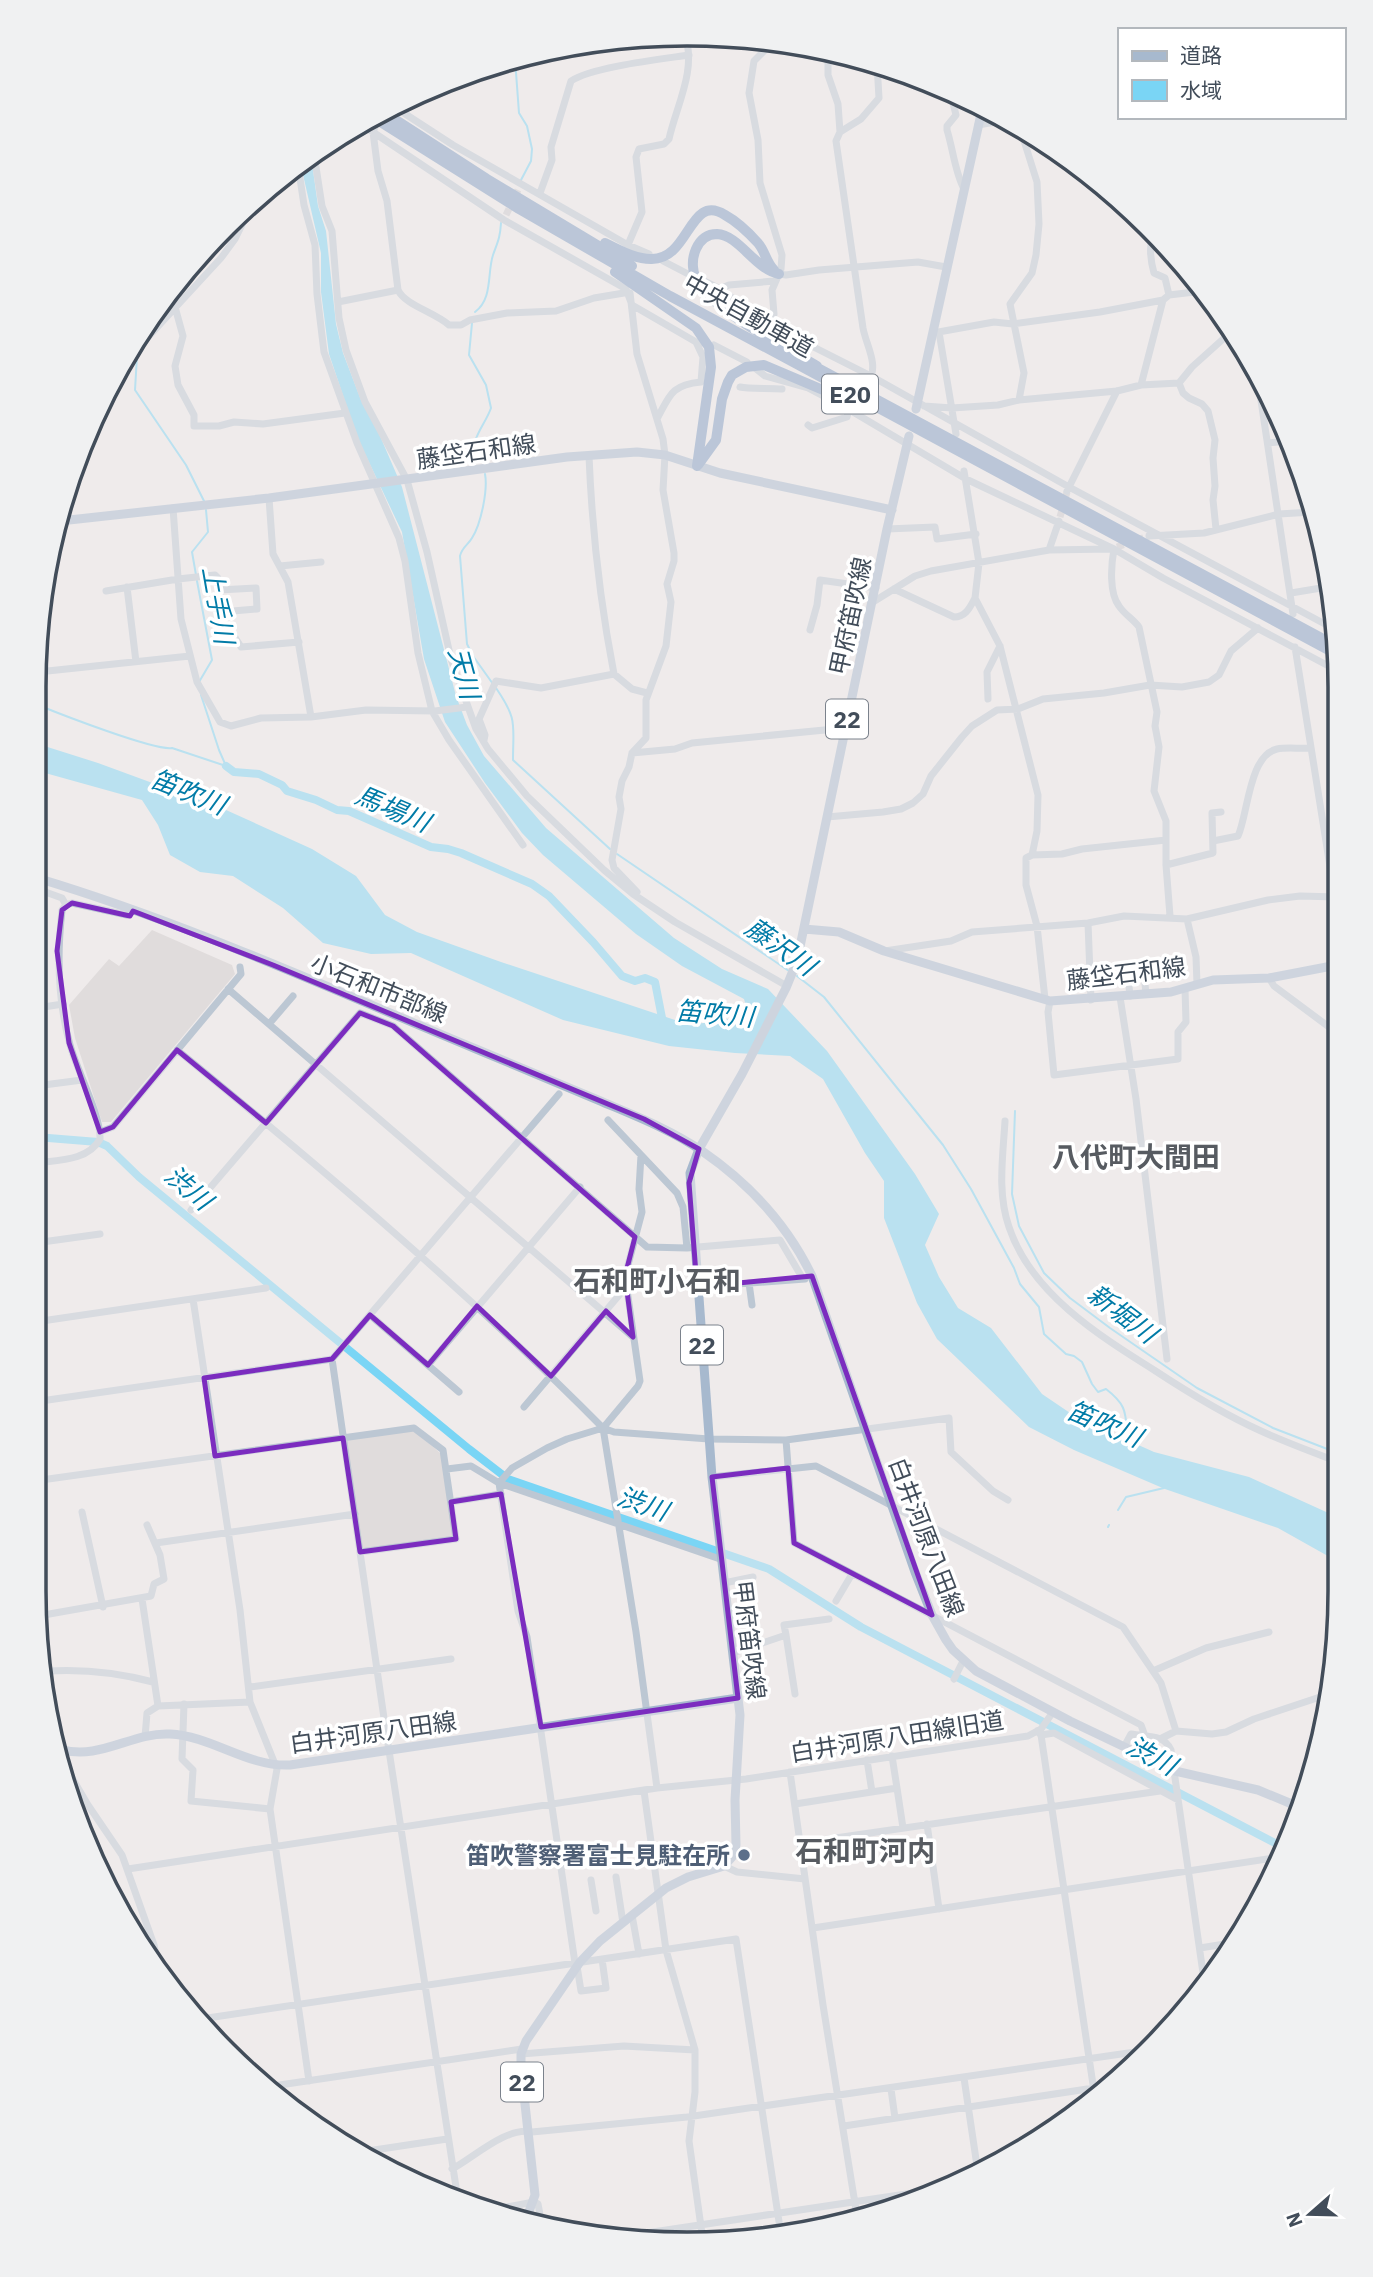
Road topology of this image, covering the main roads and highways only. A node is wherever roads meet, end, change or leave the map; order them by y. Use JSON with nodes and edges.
{"nodes":[{"id":1,"x":980,"y":117,"type":"edge"},
{"id":2,"x":392,"y":118,"type":"edge"},
{"id":3,"x":382,"y":123,"type":"edge"},
{"id":4,"x":519,"y":209,"type":"junction"},
{"id":5,"x":543,"y":214,"type":"junction"},
{"id":6,"x":864,"y":393,"type":"junction"},
{"id":7,"x":917,"y":406,"type":"road end"},
{"id":8,"x":928,"y":436,"type":"junction"},
{"id":9,"x":909,"y":440,"type":"road end"},
{"id":10,"x":697,"y":466,"type":"junction"},
{"id":11,"x":892,"y":510,"type":"junction"},
{"id":12,"x":67,"y":520,"type":"edge"},
{"id":13,"x":1326,"y":640,"type":"edge"},
{"id":14,"x":1326,"y":649,"type":"edge"},
{"id":15,"x":46,"y":881,"type":"edge"},
{"id":16,"x":804,"y":929,"type":"junction"},
{"id":17,"x":1328,"y":967,"type":"edge"},
{"id":18,"x":701,"y":1146,"type":"junction"},
{"id":19,"x":738,"y":1698,"type":"junction"},
{"id":20,"x":66,"y":1751,"type":"edge"},
{"id":21,"x":1291,"y":1804,"type":"edge"},
{"id":22,"x":529,"y":2212,"type":"edge"}],
"edges":[{"from":1,"to":7,"type":"main road"},
{"from":2,"to":5,"type":"highway","name":"中央自動車道","number":"E20"},
{"from":3,"to":4,"type":"highway","name":"中央自動車道","number":"E20"},
{"from":4,"to":8,"type":"highway","name":"中央自動車道","number":"E20"},
{"from":4,"to":10,"type":"highway"},
{"from":5,"to":6,"type":"highway","name":"中央自動車道","number":"E20"},
{"from":5,"to":6,"type":"highway"},
{"from":6,"to":13,"type":"highway","name":"中央自動車道","number":"E20"},
{"from":8,"to":10,"type":"highway"},
{"from":8,"to":14,"type":"highway","name":"中央自動車道","number":"E20"},
{"from":9,"to":11,"type":"main road","name":"甲府笛吹線","number":"22"},
{"from":10,"to":11,"type":"main road","name":"藤垈石和線"},
{"from":10,"to":12,"type":"main road","name":"藤垈石和線"},
{"from":11,"to":16,"type":"main road","name":"甲府笛吹線","number":"22"},
{"from":15,"to":18,"type":"main road","name":"小石和市部線"},
{"from":16,"to":17,"type":"main road","name":"藤垈石和線"},
{"from":16,"to":18,"type":"main road","name":"甲府笛吹線","number":"22"},
{"from":18,"to":19,"type":"main road","name":"甲府笛吹線","number":"22"},
{"from":18,"to":21,"type":"main road","name":"白井河原八田線"},
{"from":19,"to":20,"type":"main road","name":"白井河原八田線"},
{"from":19,"to":22,"type":"main road","name":"甲府笛吹線","number":"22"}]}
